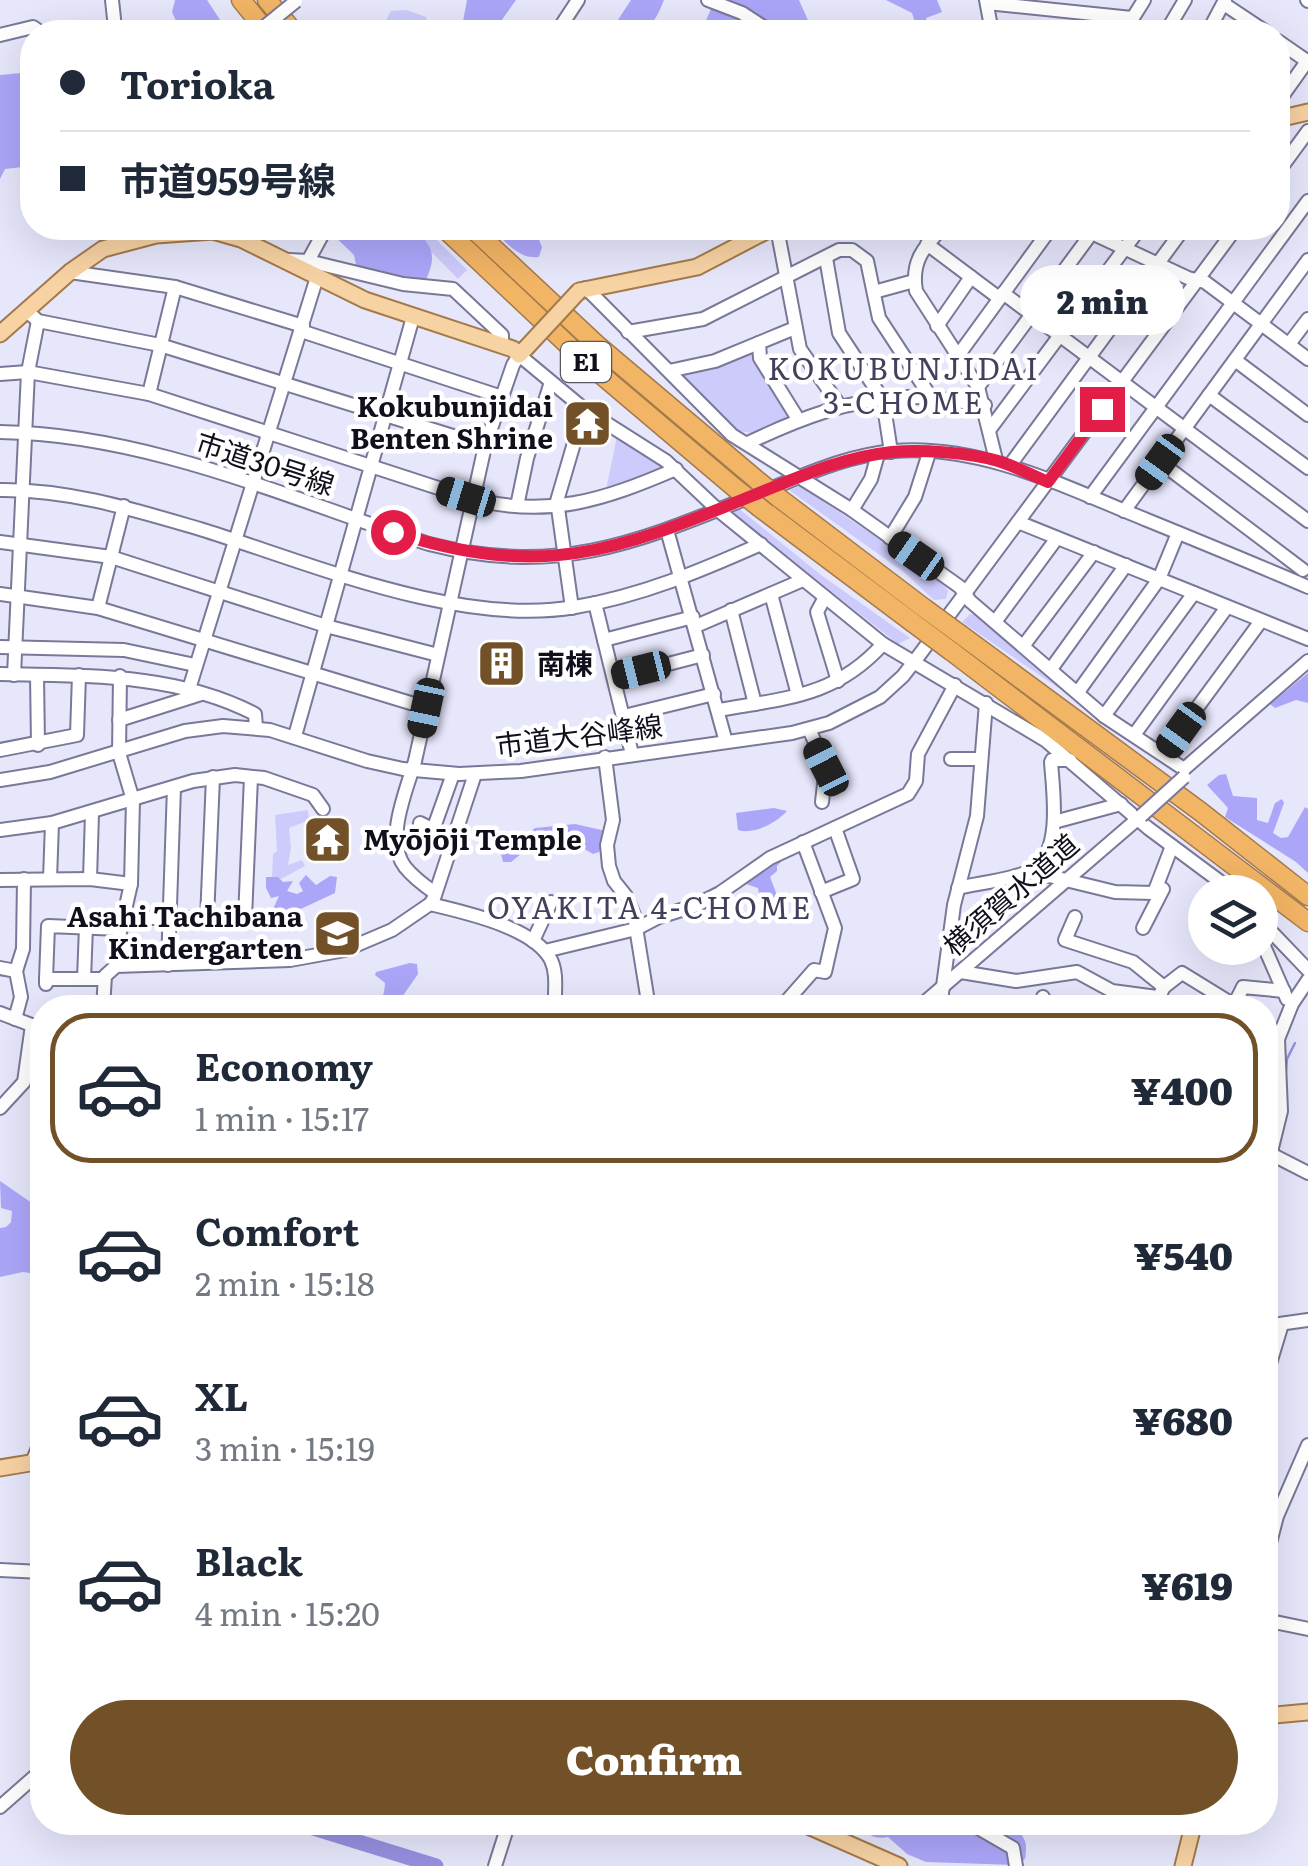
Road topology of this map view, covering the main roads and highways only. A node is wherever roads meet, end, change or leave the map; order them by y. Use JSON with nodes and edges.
{"nodes":[{"id":1,"x":242,"y":0,"type":"edge"},
{"id":2,"x":267,"y":0,"type":"edge"},
{"id":3,"x":258,"y":20,"type":"edge"},
{"id":4,"x":284,"y":20,"type":"edge"},
{"id":5,"x":109,"y":240,"type":"edge"},
{"id":6,"x":245,"y":240,"type":"edge"},
{"id":7,"x":457,"y":240,"type":"edge"},
{"id":8,"x":485,"y":240,"type":"edge"},
{"id":9,"x":751,"y":240,"type":"edge"},
{"id":10,"x":0,"y":334,"type":"edge"},
{"id":11,"x":918,"y":615,"type":"junction"},
{"id":12,"x":956,"y":643,"type":"junction"},
{"id":13,"x":1125,"y":780,"type":"junction"},
{"id":14,"x":1201,"y":812,"type":"junction"},
{"id":15,"x":1238,"y":875,"type":"edge"},
{"id":16,"x":1308,"y":883,"type":"edge"},
{"id":17,"x":1308,"y":896,"type":"edge"},
{"id":18,"x":1278,"y":908,"type":"edge"},
{"id":19,"x":1308,"y":922,"type":"edge"},
{"id":20,"x":1308,"y":934,"type":"edge"},
{"id":21,"x":30,"y":1462,"type":"edge"},
{"id":22,"x":0,"y":1468,"type":"edge"},
{"id":23,"x":1308,"y":1712,"type":"edge"},
{"id":24,"x":1278,"y":1715,"type":"edge"},
{"id":25,"x":829,"y":1835,"type":"edge"},
{"id":26,"x":1191,"y":1835,"type":"edge"},
{"id":27,"x":899,"y":1866,"type":"edge"},
{"id":28,"x":1183,"y":1866,"type":"edge"}],
"edges":[{"from":1,"to":3,"type":"highway"},
{"from":2,"to":4,"type":"highway"},
{"from":5,"to":10,"type":"main road"},
{"from":6,"to":9,"type":"main road","bridge":true},
{"from":7,"to":11,"type":"highway","number":"E1","bridge":true},
{"from":8,"to":11,"type":"highway","number":"E1","bridge":true},
{"from":11,"to":12,"type":"highway","number":"E1","bridge":true},
{"from":12,"to":13,"type":"highway","number":"E1"},
{"from":12,"to":14,"type":"highway","number":"E1"},
{"from":13,"to":15,"type":"highway"},
{"from":13,"to":19,"type":"highway","number":"E1"},
{"from":14,"to":16,"type":"highway"},
{"from":14,"to":17,"type":"highway","number":"E1"},
{"from":18,"to":20,"type":"highway"},
{"from":21,"to":22,"type":"main road"},
{"from":23,"to":24,"type":"main road"},
{"from":25,"to":27,"type":"main road"},
{"from":26,"to":28,"type":"main road"}]}
